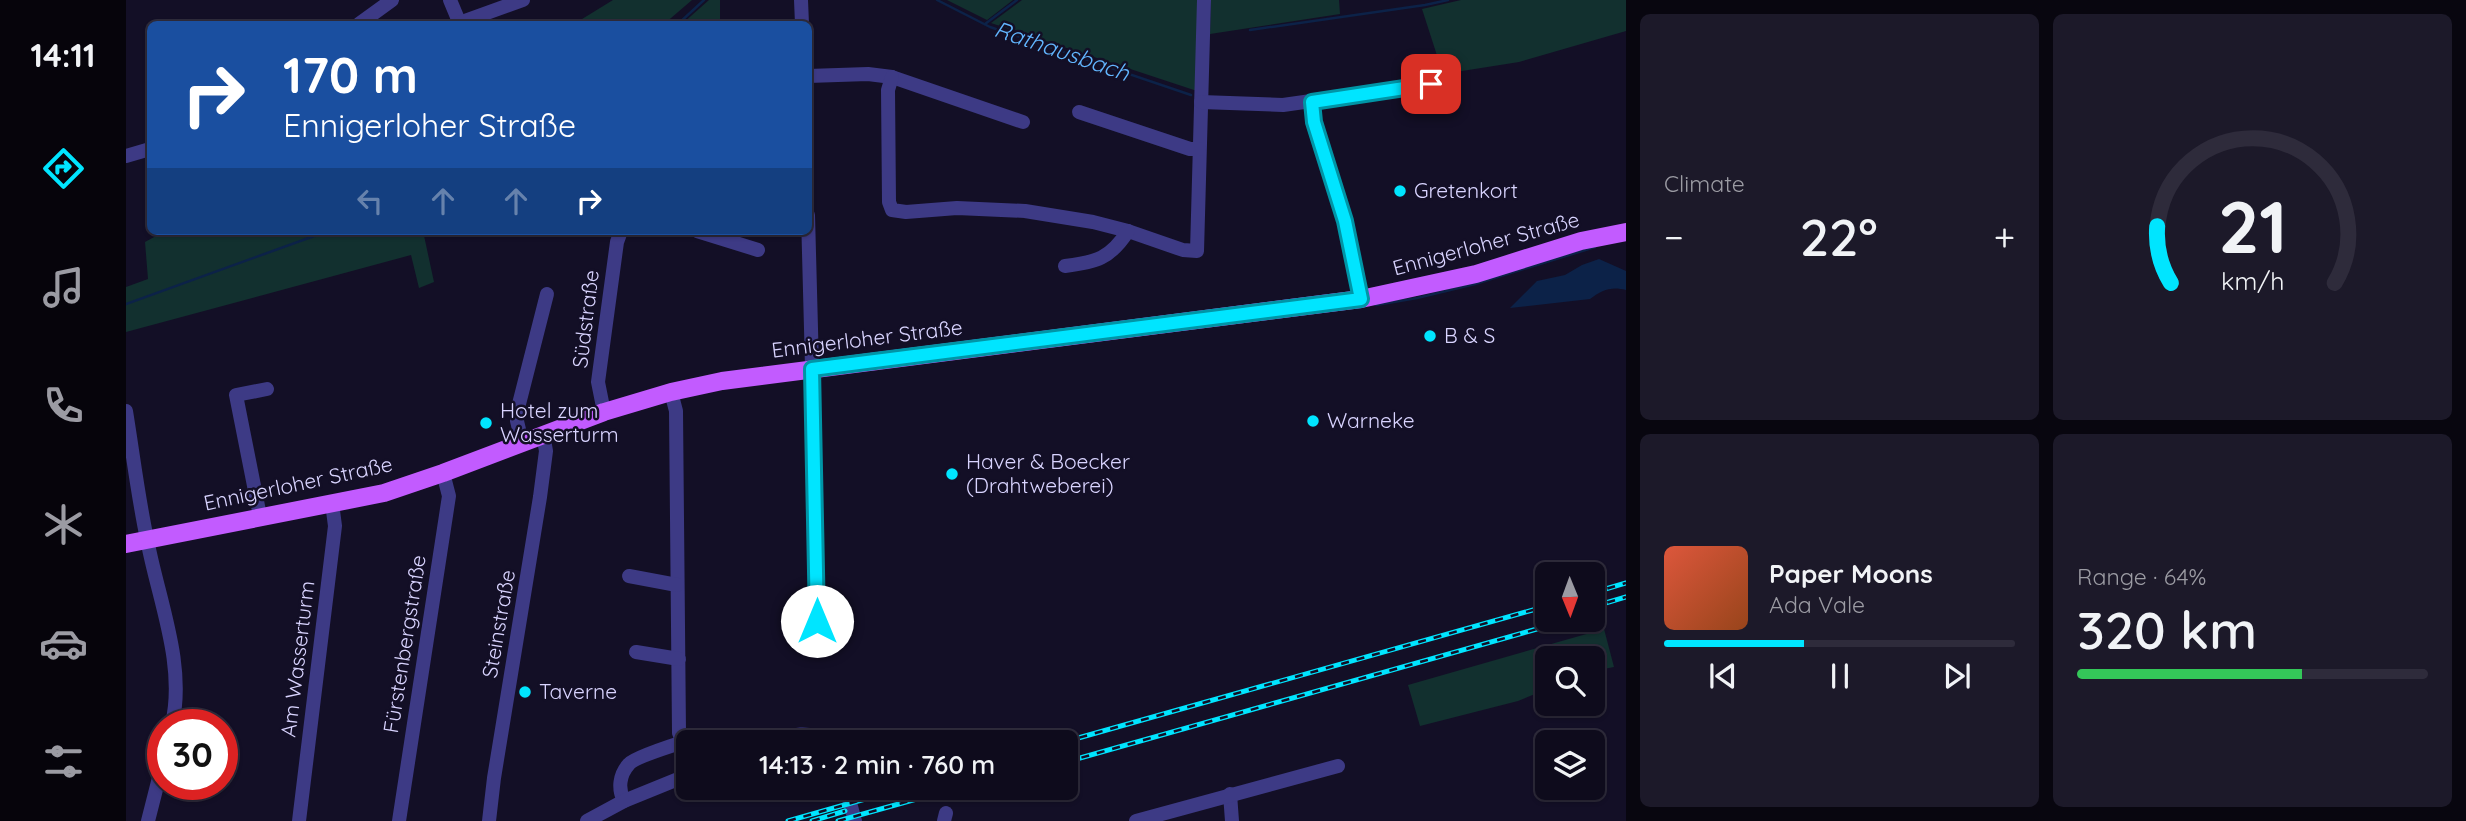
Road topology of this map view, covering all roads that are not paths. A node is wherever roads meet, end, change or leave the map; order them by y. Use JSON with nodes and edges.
{"nodes":[{"id":1,"x":392,"y":0,"type":"edge"},
{"id":2,"x":450,"y":0,"type":"edge"},
{"id":3,"x":523,"y":0,"type":"edge"},
{"id":4,"x":801,"y":0,"type":"edge"},
{"id":5,"x":1204,"y":0,"type":"edge"},
{"id":6,"x":363,"y":21,"type":"edge"},
{"id":7,"x":459,"y":21,"type":"edge"},
{"id":8,"x":468,"y":21,"type":"edge"},
{"id":9,"x":802,"y":21,"type":"edge"},
{"id":10,"x":812,"y":76,"type":"edge"},
{"id":11,"x":892,"y":77,"type":"junction"},
{"id":12,"x":1431,"y":84,"type":"dead end"},
{"id":13,"x":1201,"y":102,"type":"junction"},
{"id":14,"x":1312,"y":102,"type":"junction"},
{"id":15,"x":1079,"y":111,"type":"dead end"},
{"id":16,"x":1023,"y":122,"type":"dead end"},
{"id":17,"x":1199,"y":149,"type":"junction"},
{"id":18,"x":147,"y":150,"type":"edge"},
{"id":19,"x":126,"y":156,"type":"edge"},
{"id":20,"x":1128,"y":231,"type":"junction"},
{"id":21,"x":1626,"y":232,"type":"edge"},
{"id":22,"x":620,"y":235,"type":"edge"},
{"id":23,"x":710,"y":235,"type":"edge"},
{"id":24,"x":809,"y":235,"type":"edge"},
{"id":25,"x":758,"y":250,"type":"dead end"},
{"id":26,"x":1065,"y":266,"type":"dead end"},
{"id":27,"x":547,"y":294,"type":"dead end"},
{"id":28,"x":1361,"y":299,"type":"junction"},
{"id":29,"x":812,"y":369,"type":"junction"},
{"id":30,"x":267,"y":389,"type":"dead end"},
{"id":31,"x":671,"y":392,"type":"junction"},
{"id":32,"x":604,"y":412,"type":"junction"},
{"id":33,"x":126,"y":414,"type":"edge"},
{"id":34,"x":543,"y":434,"type":"junction"},
{"id":35,"x":522,"y":442,"type":"junction"},
{"id":36,"x":443,"y":474,"type":"junction"},
{"id":37,"x":332,"y":503,"type":"junction"},
{"id":38,"x":260,"y":516,"type":"junction"},
{"id":39,"x":146,"y":538,"type":"junction"},
{"id":40,"x":126,"y":544,"type":"edge"},
{"id":41,"x":629,"y":576,"type":"dead end"},
{"id":42,"x":677,"y":585,"type":"junction"},
{"id":43,"x":817,"y":642,"type":"dead end"},
{"id":44,"x":636,"y":652,"type":"dead end"},
{"id":45,"x":679,"y":659,"type":"junction"},
{"id":46,"x":174,"y":709,"type":"edge"},
{"id":47,"x":1338,"y":766,"type":"dead end"},
{"id":48,"x":676,"y":780,"type":"edge"},
{"id":49,"x":1230,"y":794,"type":"junction"},
{"id":50,"x":153,"y":800,"type":"edge"},
{"id":51,"x":849,"y":800,"type":"edge"},
{"id":52,"x":624,"y":801,"type":"junction"},
{"id":53,"x":148,"y":821,"type":"edge"},
{"id":54,"x":299,"y":821,"type":"edge"},
{"id":55,"x":399,"y":821,"type":"edge"},
{"id":56,"x":489,"y":821,"type":"edge"},
{"id":57,"x":587,"y":821,"type":"edge"},
{"id":58,"x":855,"y":821,"type":"edge"},
{"id":59,"x":1136,"y":821,"type":"edge"},
{"id":60,"x":1232,"y":821,"type":"edge"}],
"edges":[{"from":1,"to":6,"type":"street"},
{"from":2,"to":7,"type":"street"},
{"from":3,"to":8,"type":"street"},
{"from":4,"to":9,"type":"street"},
{"from":5,"to":13,"type":"street"},
{"from":10,"to":11,"type":"street"},
{"from":11,"to":16,"type":"street"},
{"from":11,"to":20,"type":"street"},
{"from":12,"to":14,"type":"street"},
{"from":13,"to":14,"type":"street"},
{"from":13,"to":17,"type":"street"},
{"from":14,"to":28,"type":"street"},
{"from":15,"to":17,"type":"street"},
{"from":17,"to":20,"type":"street"},
{"from":18,"to":19,"type":"street"},
{"from":20,"to":26,"type":"street"},
{"from":21,"to":28,"type":"main road","name":"Ennigerloher Straße"},
{"from":22,"to":32,"type":"street","name":"Südstraße"},
{"from":23,"to":25,"type":"street"},
{"from":24,"to":29,"type":"street"},
{"from":27,"to":35,"type":"street"},
{"from":28,"to":29,"type":"main road","name":"Ennigerloher Straße"},
{"from":29,"to":31,"type":"main road","name":"Ennigerloher Straße"},
{"from":29,"to":43,"type":"street"},
{"from":30,"to":38,"type":"street"},
{"from":31,"to":32,"type":"main road","name":"Ennigerloher Straße"},
{"from":31,"to":42,"type":"street"},
{"from":32,"to":34,"type":"main road","name":"Ennigerloher Straße"},
{"from":33,"to":39,"type":"street"},
{"from":34,"to":35,"type":"main road","name":"Ennigerloher Straße"},
{"from":34,"to":56,"type":"street","name":"Steinstraße"},
{"from":35,"to":36,"type":"main road","name":"Ennigerloher Straße"},
{"from":36,"to":37,"type":"main road","name":"Ennigerloher Straße"},
{"from":36,"to":55,"type":"street","name":"Fürstenbergstraße"},
{"from":37,"to":38,"type":"main road","name":"Ennigerloher Straße"},
{"from":37,"to":54,"type":"street","name":"Am Wasserturm"},
{"from":38,"to":39,"type":"main road","name":"Ennigerloher Straße"},
{"from":39,"to":40,"type":"main road","name":"Ennigerloher Straße"},
{"from":39,"to":46,"type":"street"},
{"from":41,"to":42,"type":"street"},
{"from":42,"to":45,"type":"street"},
{"from":44,"to":45,"type":"street"},
{"from":45,"to":52,"type":"street"},
{"from":47,"to":49,"type":"street"},
{"from":48,"to":52,"type":"street"},
{"from":49,"to":59,"type":"street"},
{"from":49,"to":60,"type":"street"},
{"from":50,"to":53,"type":"street"},
{"from":51,"to":58,"type":"street"},
{"from":52,"to":57,"type":"street"}]}
